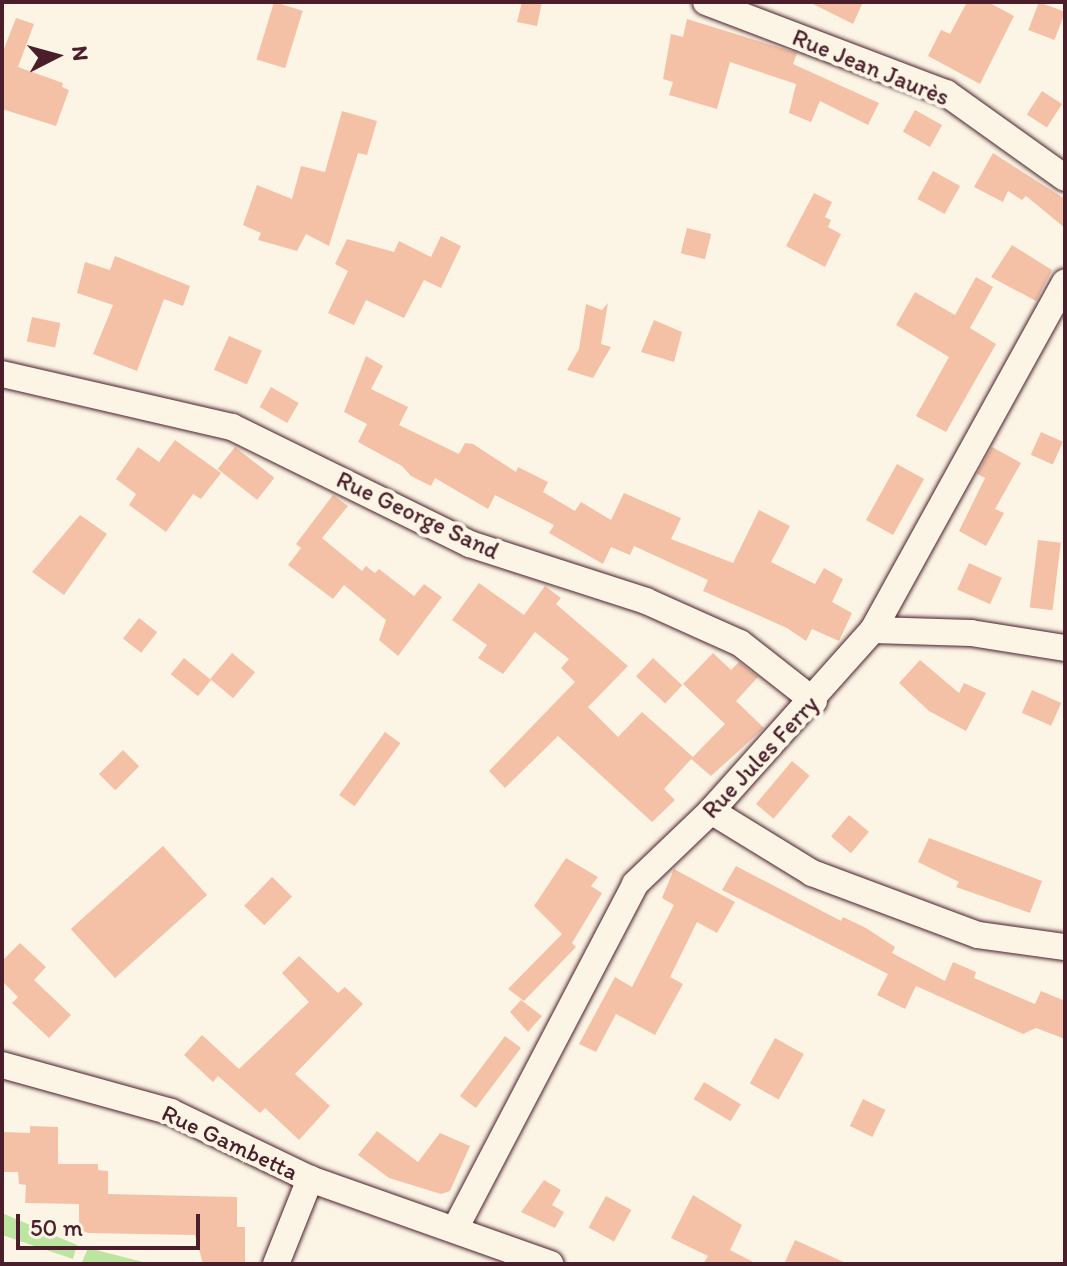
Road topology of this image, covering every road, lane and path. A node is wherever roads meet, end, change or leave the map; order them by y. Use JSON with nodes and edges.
{"nodes":[{"id":1,"x":706,"y":2,"type":"edge"},
{"id":2,"x":1065,"y":178,"type":"edge"},
{"id":3,"x":1065,"y":282,"type":"edge"},
{"id":4,"x":2,"y":374,"type":"edge"},
{"id":5,"x":873,"y":630,"type":"junction"},
{"id":6,"x":1065,"y":648,"type":"edge"},
{"id":7,"x":814,"y":701,"type":"junction"},
{"id":8,"x":711,"y":811,"type":"junction"},
{"id":9,"x":1065,"y":947,"type":"edge"},
{"id":10,"x":2,"y":1065,"type":"edge"},
{"id":11,"x":310,"y":1179,"type":"junction"},
{"id":12,"x":455,"y":1229,"type":"junction"},
{"id":13,"x":276,"y":1264,"type":"edge"},
{"id":14,"x":550,"y":1264,"type":"edge"}],
"edges":[{"from":1,"to":2,"type":"street","name":"Rue Jean Jaurès"},
{"from":3,"to":5,"type":"street","name":"Rue Jules Ferry"},
{"from":4,"to":7,"type":"street","name":"Rue George Sand"},
{"from":5,"to":6,"type":"street"},
{"from":5,"to":7,"type":"street","name":"Rue Jules Ferry"},
{"from":7,"to":8,"type":"street","name":"Rue Jules Ferry"},
{"from":8,"to":9,"type":"street"},
{"from":8,"to":12,"type":"street","name":"Rue Jules Ferry"},
{"from":10,"to":11,"type":"street","name":"Rue Gambetta"},
{"from":11,"to":12,"type":"street","name":"Rue Gambetta"},
{"from":11,"to":13,"type":"street"},
{"from":12,"to":14,"type":"street","name":"Rue Gambetta"}]}
